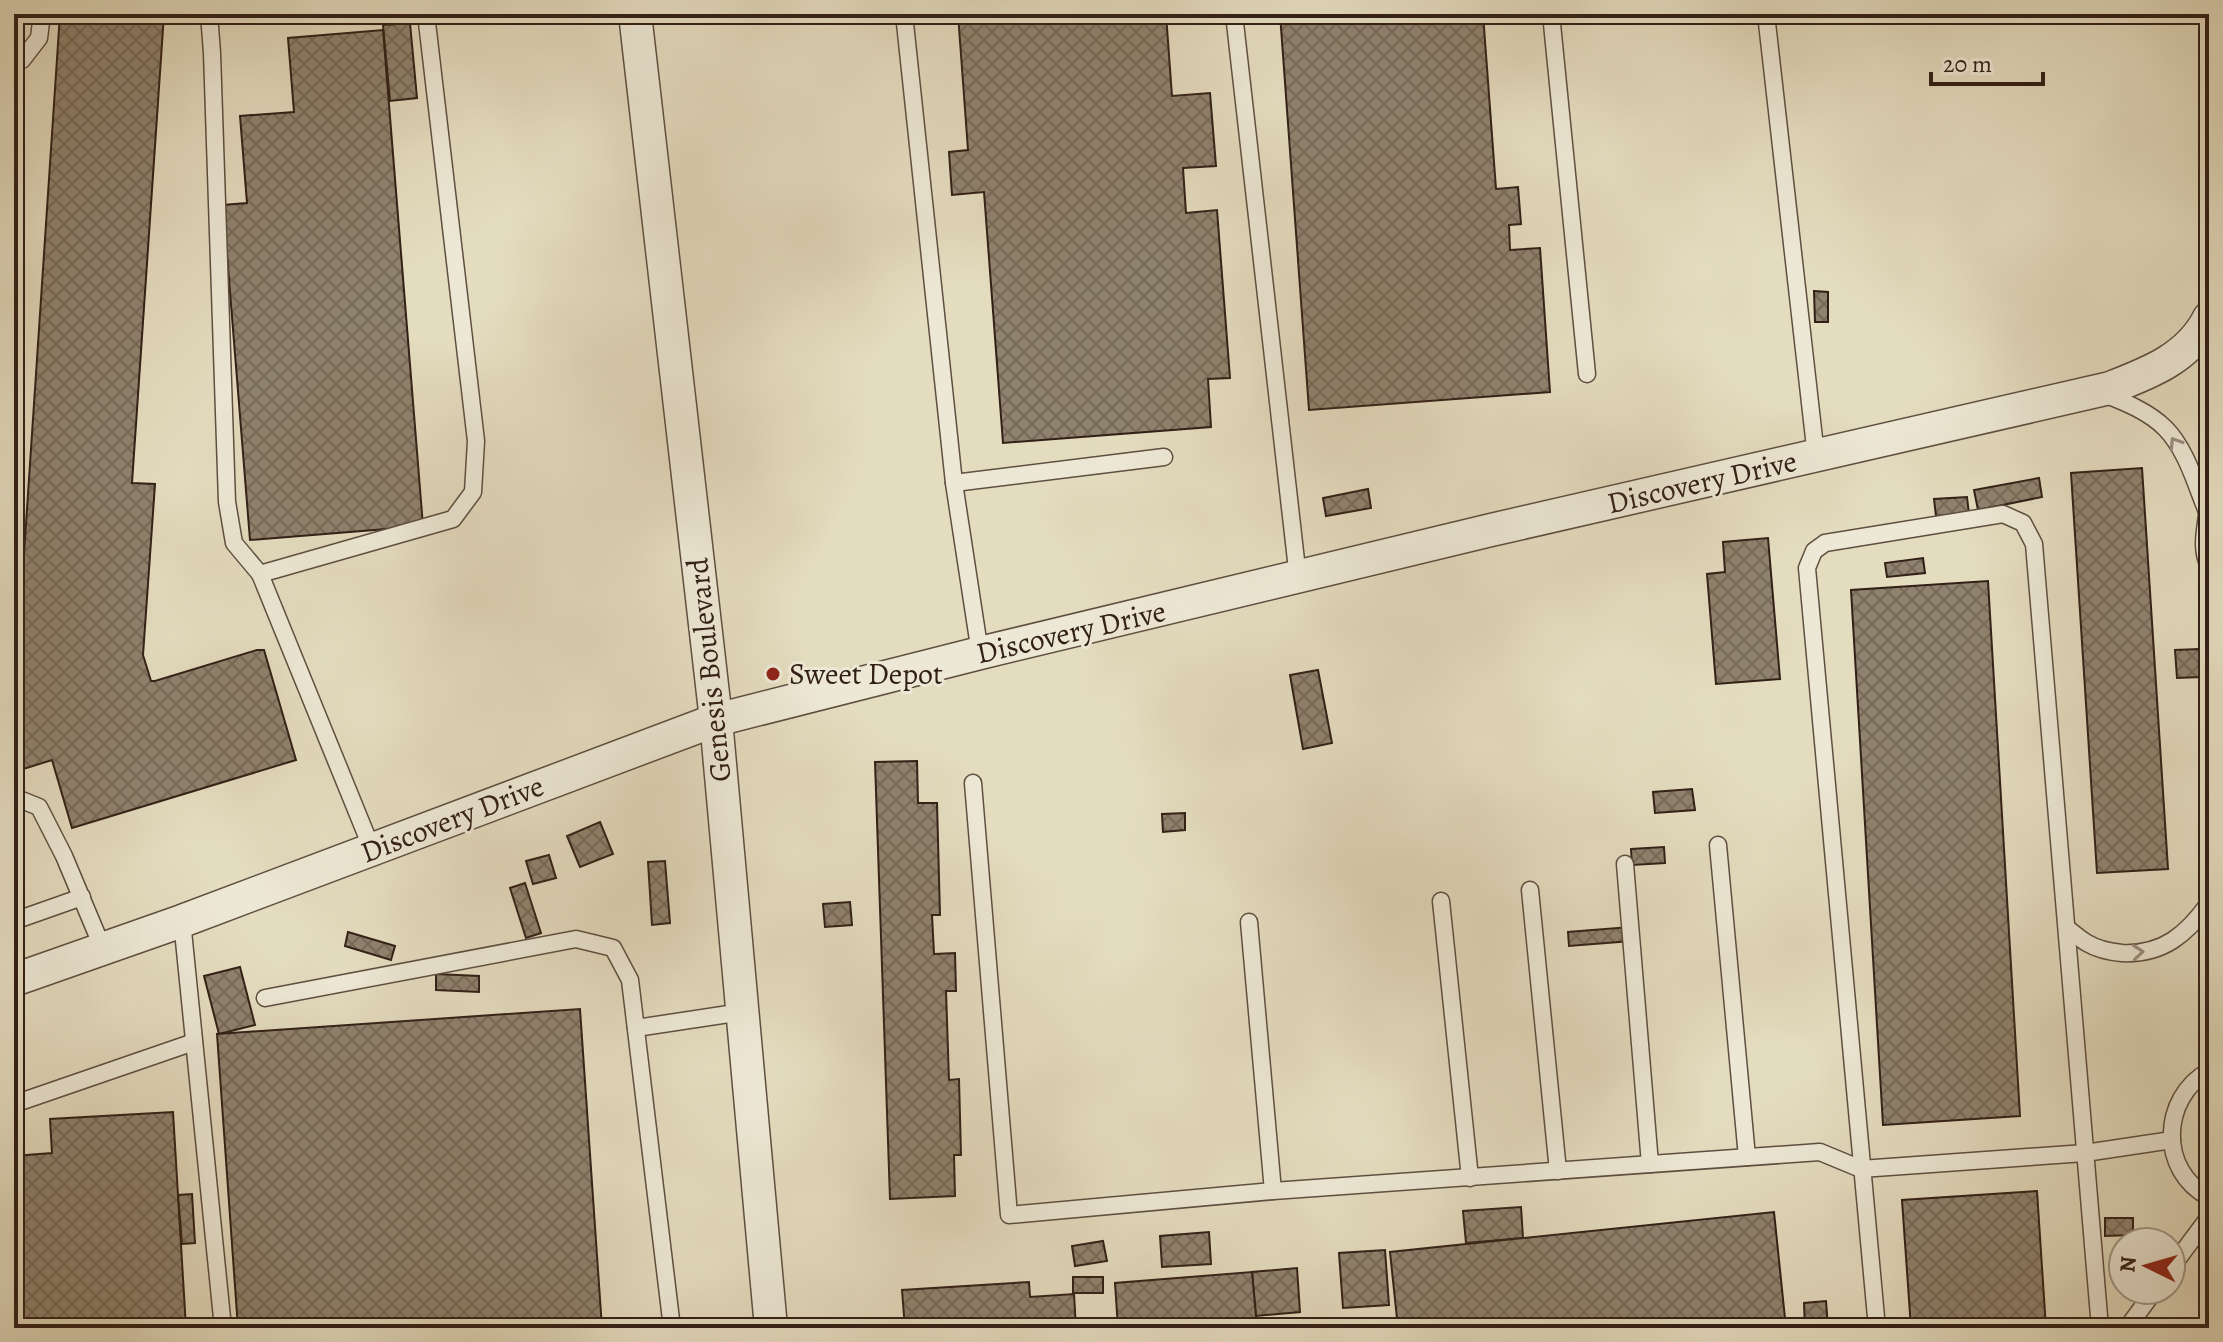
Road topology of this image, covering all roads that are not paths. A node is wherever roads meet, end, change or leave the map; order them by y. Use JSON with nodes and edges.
{"nodes":[{"id":1,"x":42,"y":14,"type":"edge"},
{"id":2,"x":209,"y":14,"type":"edge"},
{"id":3,"x":426,"y":14,"type":"edge"},
{"id":4,"x":635,"y":14,"type":"edge"},
{"id":5,"x":904,"y":14,"type":"edge"},
{"id":6,"x":1234,"y":14,"type":"edge"},
{"id":7,"x":1551,"y":14,"type":"edge"},
{"id":8,"x":1766,"y":14,"type":"edge"},
{"id":9,"x":14,"y":61,"type":"edge"},
{"id":10,"x":2206,"y":333,"type":"edge"},
{"id":11,"x":1587,"y":374,"type":"dead end"},
{"id":12,"x":2103,"y":389,"type":"junction"},
{"id":13,"x":1816,"y":456,"type":"junction"},
{"id":14,"x":1164,"y":457,"type":"dead end"},
{"id":15,"x":954,"y":483,"type":"junction"},
{"id":16,"x":2209,"y":497,"type":"edge"},
{"id":17,"x":2208,"y":514,"type":"edge"},
{"id":18,"x":2209,"y":566,"type":"edge"},
{"id":19,"x":260,"y":574,"type":"junction"},
{"id":20,"x":1298,"y":578,"type":"junction"},
{"id":21,"x":980,"y":653,"type":"junction"},
{"id":22,"x":716,"y":720,"type":"junction"},
{"id":23,"x":973,"y":783,"type":"dead end"},
{"id":24,"x":14,"y":797,"type":"edge"},
{"id":25,"x":1718,"y":845,"type":"dead end"},
{"id":26,"x":372,"y":849,"type":"junction"},
{"id":27,"x":1625,"y":864,"type":"dead end"},
{"id":28,"x":1530,"y":890,"type":"dead end"},
{"id":29,"x":82,"y":897,"type":"junction"},
{"id":30,"x":1441,"y":901,"type":"dead end"},
{"id":31,"x":2209,"y":903,"type":"edge"},
{"id":32,"x":14,"y":921,"type":"edge"},
{"id":33,"x":182,"y":921,"type":"junction"},
{"id":34,"x":1249,"y":922,"type":"dead end"},
{"id":35,"x":2067,"y":928,"type":"junction"},
{"id":36,"x":103,"y":949,"type":"junction"},
{"id":37,"x":14,"y":980,"type":"edge"},
{"id":38,"x":265,"y":998,"type":"dead end"},
{"id":39,"x":742,"y":1012,"type":"junction"},
{"id":40,"x":636,"y":1028,"type":"junction"},
{"id":41,"x":194,"y":1042,"type":"junction"},
{"id":42,"x":2209,"y":1071,"type":"edge"},
{"id":43,"x":14,"y":1104,"type":"edge"},
{"id":44,"x":2172,"y":1140,"type":"junction"},
{"id":45,"x":2085,"y":1153,"type":"junction"},
{"id":46,"x":1747,"y":1157,"type":"junction"},
{"id":47,"x":1650,"y":1164,"type":"junction"},
{"id":48,"x":1861,"y":1169,"type":"junction"},
{"id":49,"x":1558,"y":1171,"type":"junction"},
{"id":50,"x":1470,"y":1178,"type":"junction"},
{"id":51,"x":1273,"y":1191,"type":"junction"},
{"id":52,"x":2209,"y":1197,"type":"edge"},
{"id":53,"x":2209,"y":1217,"type":"edge"},
{"id":54,"x":2187,"y":1247,"type":"edge"},
{"id":55,"x":2143,"y":1306,"type":"edge"},
{"id":56,"x":223,"y":1328,"type":"edge"},
{"id":57,"x":672,"y":1328,"type":"edge"},
{"id":58,"x":771,"y":1328,"type":"edge"},
{"id":59,"x":1877,"y":1328,"type":"edge"},
{"id":60,"x":2100,"y":1328,"type":"edge"},
{"id":61,"x":2127,"y":1328,"type":"edge"}],
"edges":[{"from":1,"to":9,"type":"lane"},
{"from":2,"to":19,"type":"lane"},
{"from":3,"to":19,"type":"lane"},
{"from":4,"to":22,"type":"street","name":"Genesis Boulevard"},
{"from":5,"to":15,"type":"lane"},
{"from":6,"to":20,"type":"lane"},
{"from":7,"to":11,"type":"lane"},
{"from":8,"to":13,"type":"lane"},
{"from":10,"to":12,"type":"street","name":"Discovery Drive"},
{"from":12,"to":13,"type":"street","name":"Discovery Drive"},
{"from":17,"to":12,"type":"lane","one_way":true},
{"from":13,"to":20,"type":"street","name":"Discovery Drive"},
{"from":14,"to":15,"type":"lane"},
{"from":15,"to":21,"type":"lane"},
{"from":16,"to":17,"type":"lane"},
{"from":17,"to":18,"type":"lane"},
{"from":19,"to":26,"type":"lane"},
{"from":20,"to":21,"type":"street","name":"Discovery Drive"},
{"from":21,"to":22,"type":"street","name":"Discovery Drive"},
{"from":22,"to":26,"type":"street","name":"Discovery Drive"},
{"from":22,"to":39,"type":"street","name":"Genesis Boulevard"},
{"from":23,"to":51,"type":"lane"},
{"from":24,"to":29,"type":"lane"},
{"from":25,"to":46,"type":"lane"},
{"from":26,"to":33,"type":"street","name":"Discovery Drive"},
{"from":27,"to":47,"type":"lane"},
{"from":28,"to":49,"type":"lane"},
{"from":29,"to":32,"type":"lane"},
{"from":29,"to":36,"type":"lane"},
{"from":30,"to":50,"type":"lane"},
{"from":35,"to":31,"type":"lane","one_way":true},
{"from":33,"to":36,"type":"street","name":"Discovery Drive"},
{"from":33,"to":41,"type":"lane"},
{"from":34,"to":51,"type":"lane"},
{"from":35,"to":45,"type":"lane"},
{"from":35,"to":48,"type":"lane"},
{"from":36,"to":37,"type":"street","name":"Discovery Drive"},
{"from":38,"to":40,"type":"lane"},
{"from":39,"to":40,"type":"lane"},
{"from":39,"to":58,"type":"street","name":"Genesis Boulevard"},
{"from":40,"to":57,"type":"lane"},
{"from":41,"to":43,"type":"lane"},
{"from":41,"to":56,"type":"lane"},
{"from":42,"to":44,"type":"lane"},
{"from":44,"to":45,"type":"lane"},
{"from":44,"to":52,"type":"lane"},
{"from":45,"to":48,"type":"lane"},
{"from":45,"to":60,"type":"lane"},
{"from":46,"to":47,"type":"lane"},
{"from":46,"to":48,"type":"lane"},
{"from":47,"to":49,"type":"lane"},
{"from":48,"to":59,"type":"lane"},
{"from":49,"to":50,"type":"lane"},
{"from":50,"to":51,"type":"lane"},
{"from":53,"to":54,"type":"lane"},
{"from":55,"to":61,"type":"lane"}]}
